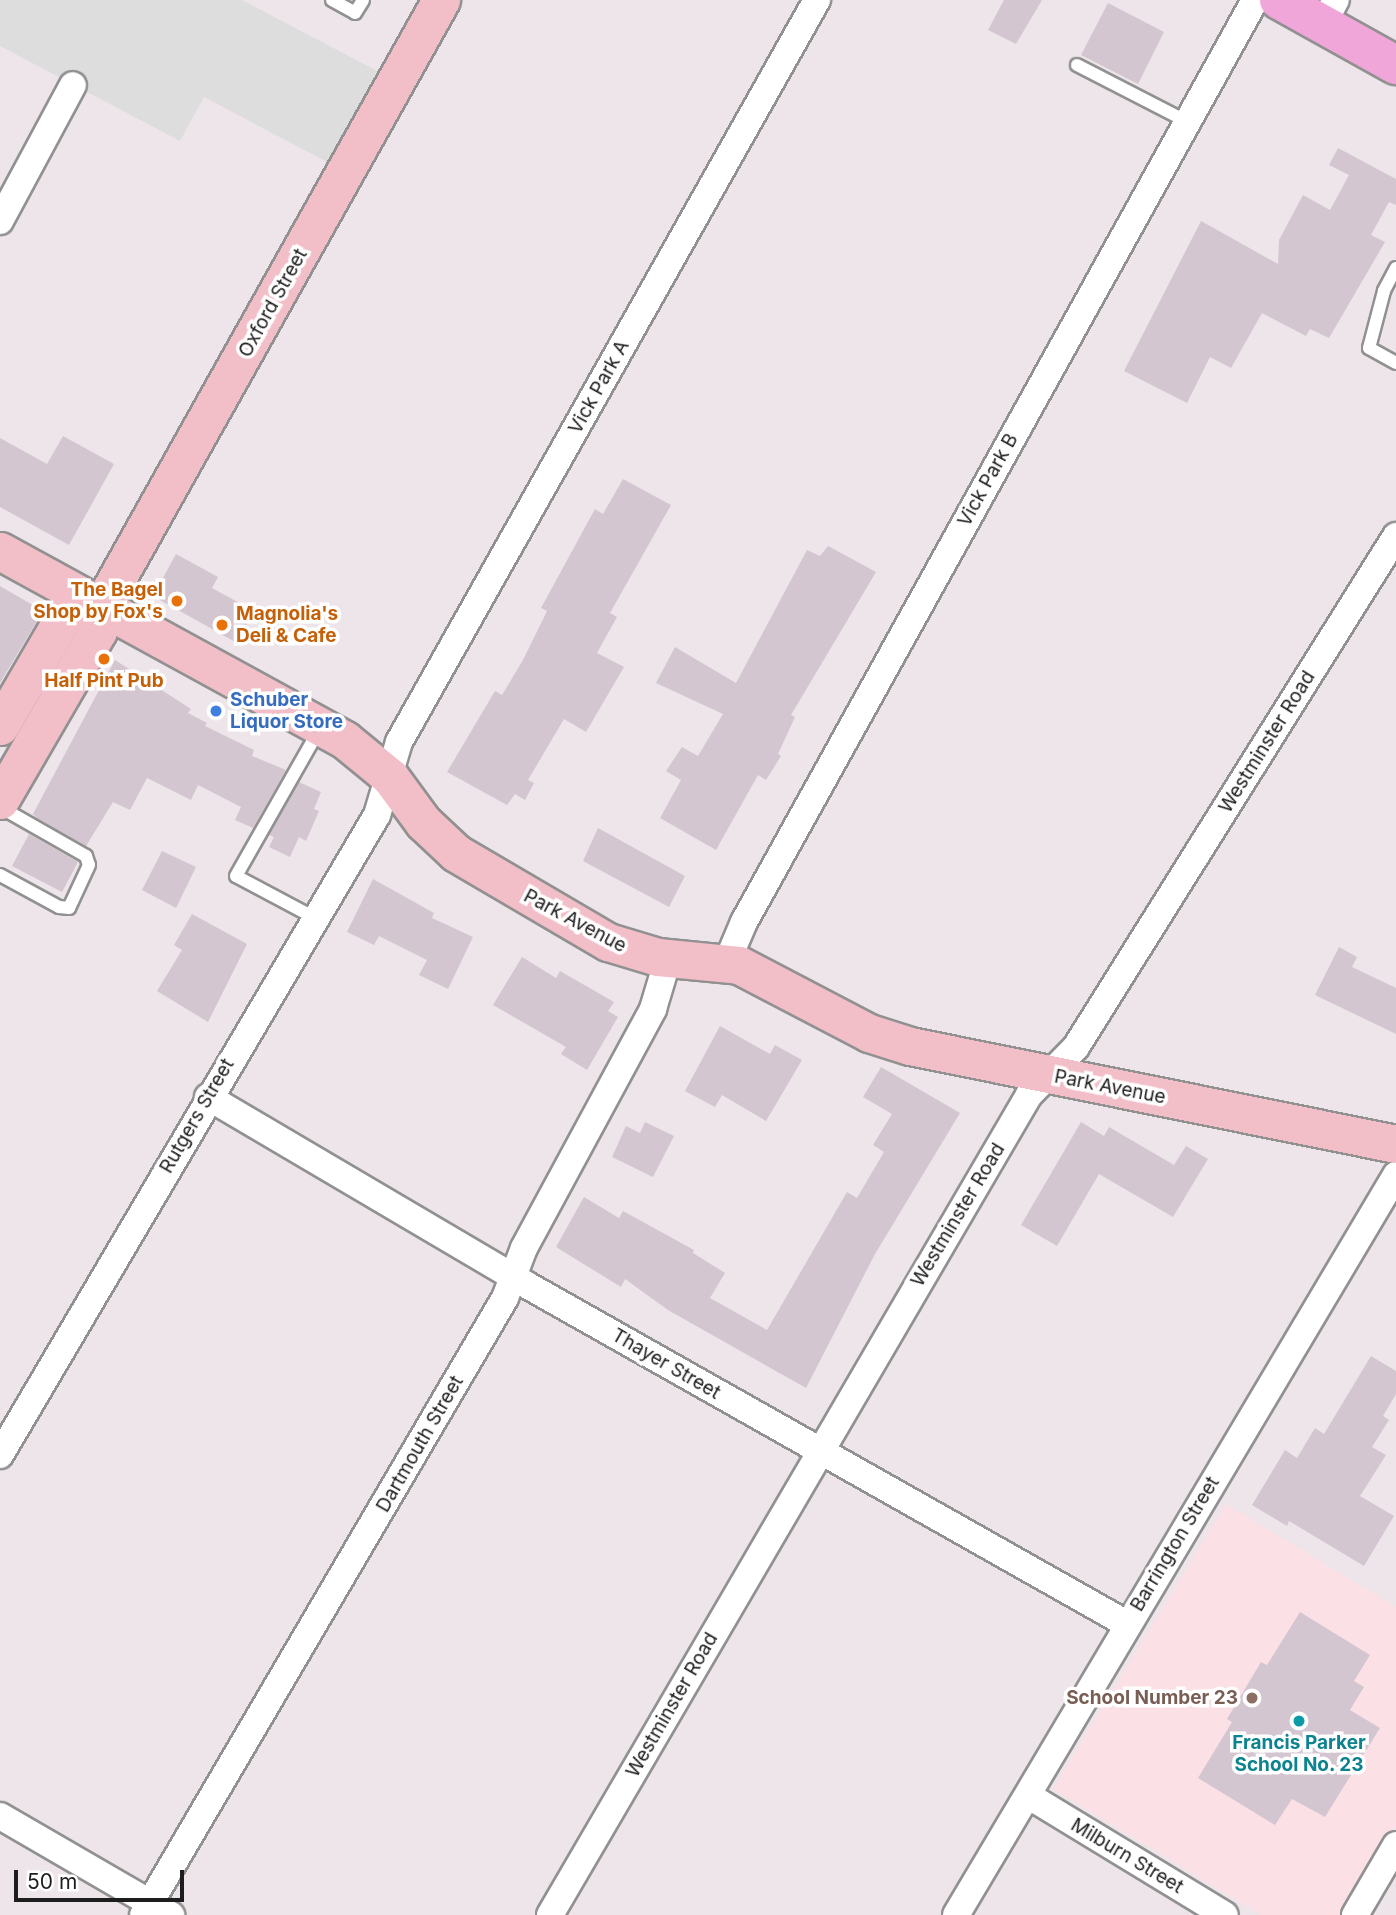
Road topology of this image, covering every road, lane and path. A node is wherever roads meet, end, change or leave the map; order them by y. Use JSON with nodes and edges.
{"nodes":[{"id":1,"x":332,"y":0,"type":"edge"},
{"id":2,"x":363,"y":0,"type":"edge"},
{"id":3,"x":442,"y":0,"type":"edge"},
{"id":4,"x":817,"y":0,"type":"edge"},
{"id":5,"x":1255,"y":0,"type":"edge"},
{"id":6,"x":1279,"y":0,"type":"edge"},
{"id":7,"x":1329,"y":12,"type":"edge"},
{"id":8,"x":1077,"y":65,"type":"dead end"},
{"id":9,"x":1396,"y":65,"type":"edge"},
{"id":10,"x":73,"y":85,"type":"dead end"},
{"id":11,"x":1186,"y":121,"type":"junction"},
{"id":12,"x":0,"y":221,"type":"edge"},
{"id":13,"x":1396,"y":268,"type":"edge"},
{"id":14,"x":1396,"y":363,"type":"edge"},
{"id":15,"x":1396,"y":536,"type":"edge"},
{"id":16,"x":0,"y":551,"type":"edge"},
{"id":17,"x":102,"y":605,"type":"junction"},
{"id":18,"x":0,"y":726,"type":"edge"},
{"id":19,"x":321,"y":726,"type":"junction"},
{"id":20,"x":390,"y":777,"type":"junction"},
{"id":21,"x":0,"y":800,"type":"edge"},
{"id":22,"x":0,"y":807,"type":"edge"},
{"id":23,"x":0,"y":875,"type":"edge"},
{"id":24,"x":314,"y":918,"type":"junction"},
{"id":25,"x":668,"y":959,"type":"junction"},
{"id":26,"x":727,"y":962,"type":"junction"},
{"id":27,"x":1049,"y":1075,"type":"junction"},
{"id":28,"x":208,"y":1097,"type":"junction"},
{"id":29,"x":1396,"y":1144,"type":"edge"},
{"id":30,"x":1396,"y":1175,"type":"edge"},
{"id":31,"x":513,"y":1277,"type":"junction"},
{"id":32,"x":818,"y":1451,"type":"junction"},
{"id":33,"x":0,"y":1455,"type":"edge"},
{"id":34,"x":1127,"y":1624,"type":"junction"},
{"id":35,"x":1029,"y":1796,"type":"junction"},
{"id":36,"x":0,"y":1816,"type":"edge"},
{"id":37,"x":1396,"y":1845,"type":"edge"},
{"id":38,"x":155,"y":1911,"type":"edge"},
{"id":39,"x":550,"y":1915,"type":"edge"},
{"id":40,"x":956,"y":1915,"type":"edge"},
{"id":41,"x":1225,"y":1915,"type":"edge"},
{"id":42,"x":1355,"y":1915,"type":"edge"}],
"edges":[{"from":1,"to":2,"type":"lane"},
{"from":3,"to":17,"type":"street","name":"Oxford Street"},
{"from":4,"to":20,"type":"street","name":"Vick Park A"},
{"from":5,"to":11,"type":"street","name":"Vick Park B"},
{"from":6,"to":7,"type":"main road"},
{"from":7,"to":9,"type":"main road"},
{"from":8,"to":11,"type":"lane"},
{"from":10,"to":12,"type":"street"},
{"from":11,"to":26,"type":"street","name":"Vick Park B"},
{"from":13,"to":14,"type":"lane"},
{"from":15,"to":27,"type":"street","name":"Westminster Road"},
{"from":16,"to":17,"type":"street","name":"Park Avenue"},
{"from":17,"to":18,"type":"street"},
{"from":17,"to":19,"type":"street","name":"Park Avenue"},
{"from":17,"to":21,"type":"street","name":"Oxford Street"},
{"from":19,"to":20,"type":"street","name":"Park Avenue"},
{"from":19,"to":24,"type":"lane"},
{"from":20,"to":24,"type":"street","name":"Rutgers Street"},
{"from":20,"to":25,"type":"street","name":"Park Avenue"},
{"from":22,"to":23,"type":"lane"},
{"from":24,"to":28,"type":"street","name":"Rutgers Street"},
{"from":25,"to":26,"type":"street","name":"Park Avenue"},
{"from":25,"to":31,"type":"street","name":"Dartmouth Street"},
{"from":26,"to":27,"type":"street","name":"Park Avenue"},
{"from":27,"to":29,"type":"street","name":"Park Avenue"},
{"from":27,"to":32,"type":"street","name":"Westminster Road"},
{"from":28,"to":31,"type":"street","name":"Thayer Street"},
{"from":28,"to":33,"type":"street","name":"Rutgers Street"},
{"from":30,"to":34,"type":"street","name":"Barrington Street"},
{"from":31,"to":32,"type":"street","name":"Thayer Street"},
{"from":31,"to":38,"type":"street","name":"Dartmouth Street"},
{"from":32,"to":34,"type":"street","name":"Thayer Street"},
{"from":32,"to":39,"type":"street","name":"Westminster Road"},
{"from":34,"to":35,"type":"street","name":"Barrington Street"},
{"from":35,"to":40,"type":"street","name":"Barrington Street"},
{"from":35,"to":41,"type":"street","name":"Milburn Street"},
{"from":36,"to":38,"type":"street"},
{"from":37,"to":42,"type":"street"}]}
